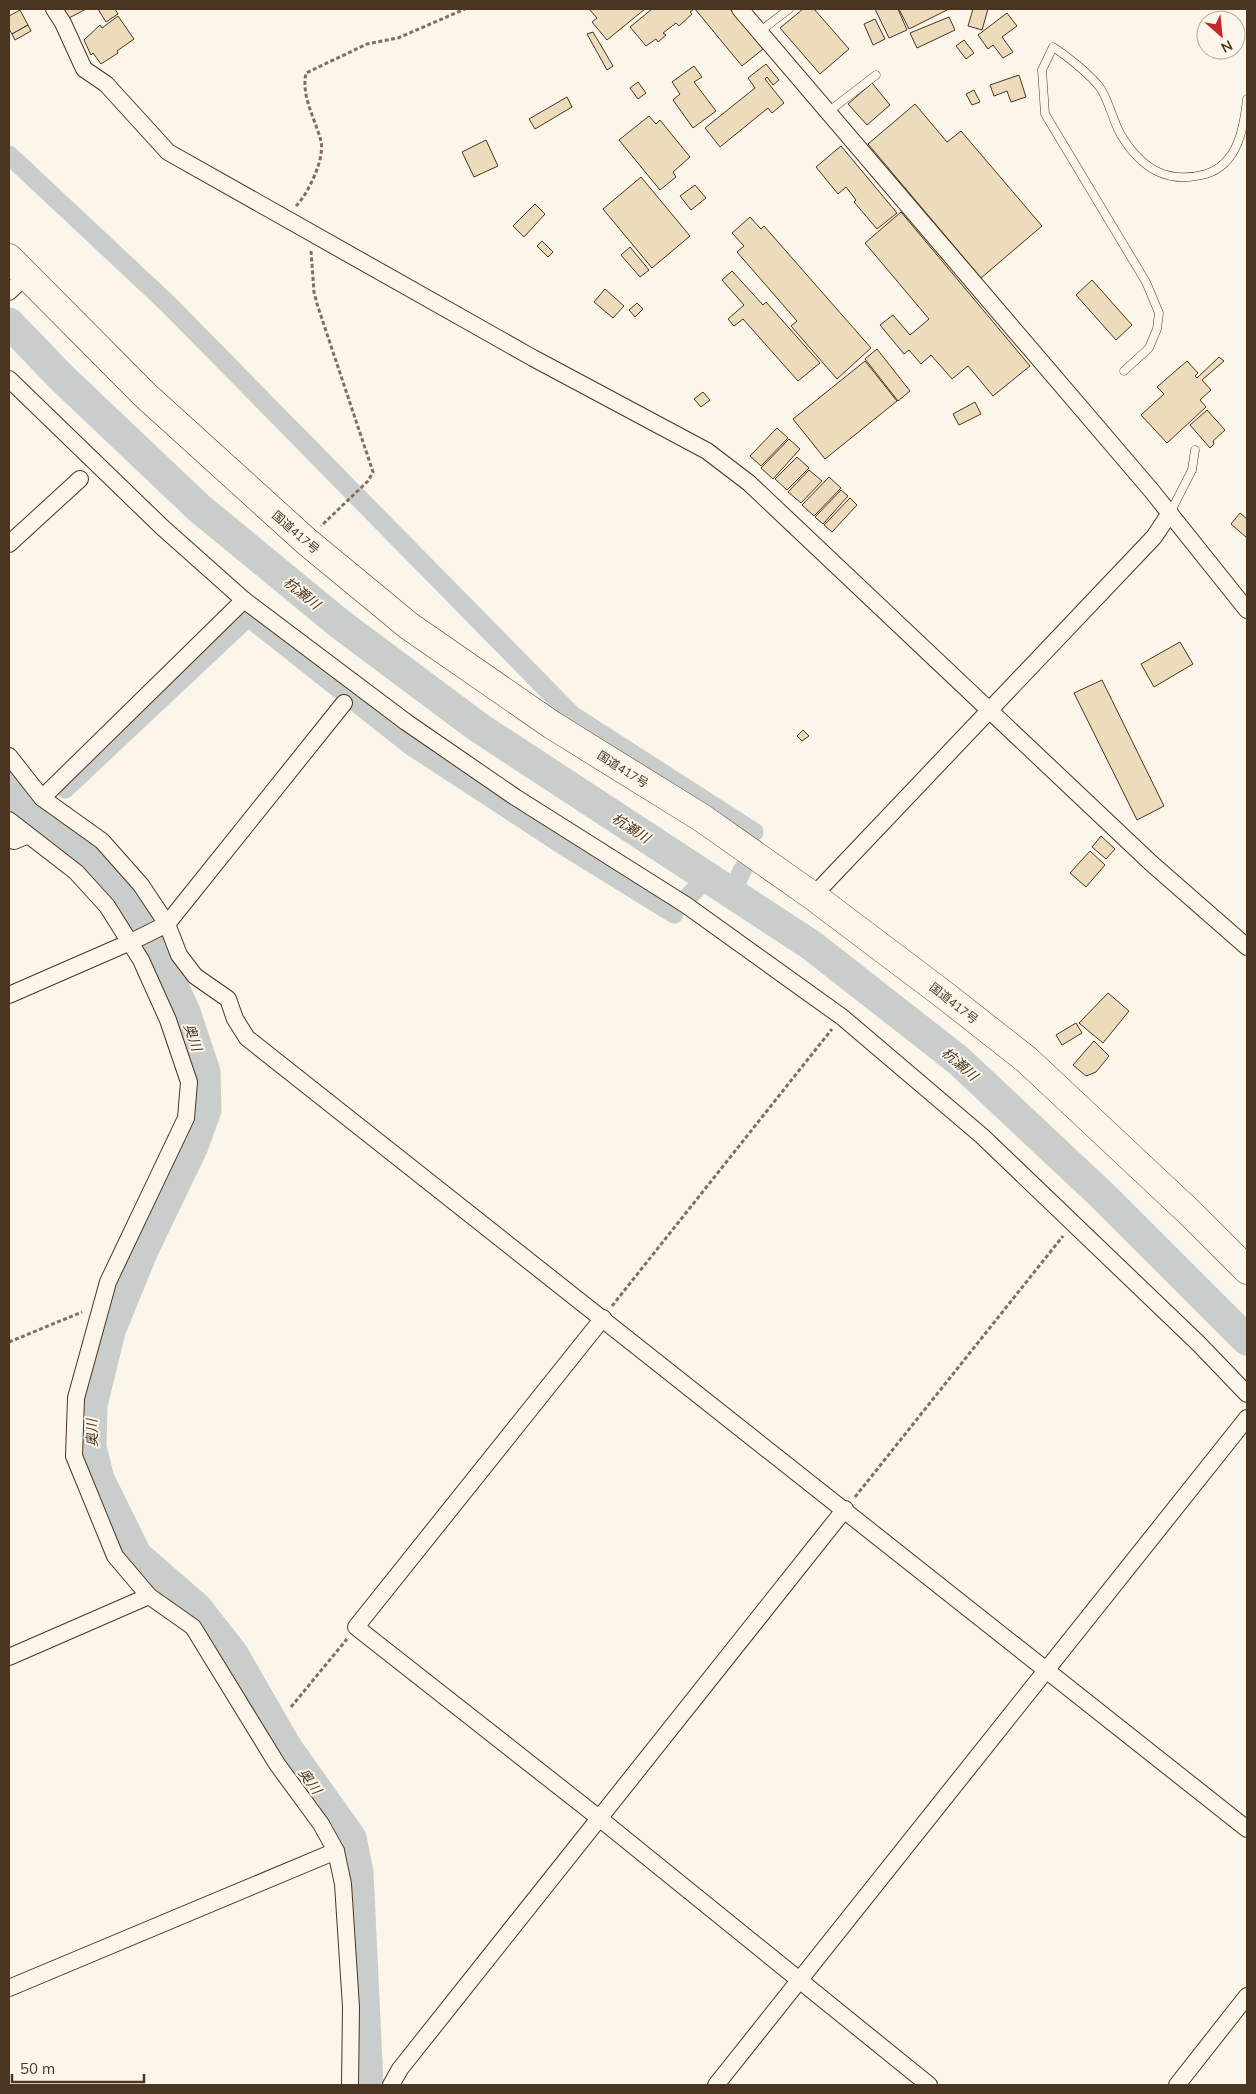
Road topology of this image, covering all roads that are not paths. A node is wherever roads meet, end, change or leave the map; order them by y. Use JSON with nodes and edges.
{"nodes":[{"id":1,"x":54,"y":9,"type":"edge"},
{"id":2,"x":740,"y":9,"type":"edge"},
{"id":3,"x":789,"y":9,"type":"edge"},
{"id":4,"x":759,"y":32,"type":"junction"},
{"id":5,"x":876,"y":75,"type":"dead end"},
{"id":6,"x":1247,"y":99,"type":"edge"},
{"id":7,"x":828,"y":112,"type":"junction"},
{"id":8,"x":16,"y":277,"type":"edge"},
{"id":9,"x":1124,"y":371,"type":"dead end"},
{"id":10,"x":9,"y":379,"type":"edge"},
{"id":11,"x":1195,"y":450,"type":"dead end"},
{"id":12,"x":80,"y":479,"type":"dead end"},
{"id":13,"x":1170,"y":513,"type":"junction"},
{"id":14,"x":9,"y":544,"type":"edge"},
{"id":15,"x":244,"y":600,"type":"junction"},
{"id":16,"x":1247,"y":610,"type":"edge"},
{"id":17,"x":344,"y":703,"type":"dead end"},
{"id":18,"x":990,"y":711,"type":"junction"},
{"id":19,"x":9,"y":756,"type":"edge"},
{"id":20,"x":42,"y":798,"type":"junction"},
{"id":21,"x":9,"y":820,"type":"edge"},
{"id":22,"x":26,"y":836,"type":"junction"},
{"id":23,"x":9,"y":837,"type":"edge"},
{"id":24,"x":813,"y":896,"type":"junction"},
{"id":25,"x":167,"y":924,"type":"junction"},
{"id":26,"x":133,"y":941,"type":"junction"},
{"id":27,"x":1247,"y":947,"type":"edge"},
{"id":28,"x":9,"y":995,"type":"edge"},
{"id":29,"x":1247,"y":1270,"type":"edge"},
{"id":30,"x":603,"y":1318,"type":"junction"},
{"id":31,"x":1247,"y":1394,"type":"edge"},
{"id":32,"x":1247,"y":1418,"type":"edge"},
{"id":33,"x":845,"y":1509,"type":"junction"},
{"id":34,"x":149,"y":1596,"type":"junction"},
{"id":35,"x":9,"y":1657,"type":"edge"},
{"id":36,"x":1046,"y":1670,"type":"junction"},
{"id":37,"x":599,"y":1818,"type":"junction"},
{"id":38,"x":1247,"y":1828,"type":"edge"},
{"id":39,"x":336,"y":1851,"type":"junction"},
{"id":40,"x":798,"y":1980,"type":"junction"},
{"id":41,"x":9,"y":1988,"type":"edge"},
{"id":42,"x":1247,"y":1996,"type":"edge"},
{"id":43,"x":350,"y":2085,"type":"edge"},
{"id":44,"x":391,"y":2085,"type":"edge"},
{"id":45,"x":716,"y":2085,"type":"edge"},
{"id":46,"x":929,"y":2085,"type":"edge"},
{"id":47,"x":1177,"y":2085,"type":"edge"}],
"edges":[{"from":1,"to":18,"type":"street"},
{"from":2,"to":4,"type":"street"},
{"from":3,"to":4,"type":"lane"},
{"from":4,"to":7,"type":"street"},
{"from":5,"to":7,"type":"lane"},
{"from":6,"to":9,"type":"lane"},
{"from":7,"to":13,"type":"street"},
{"from":8,"to":24,"type":"highway","name":"国道417号"},
{"from":10,"to":15,"type":"street"},
{"from":11,"to":13,"type":"lane"},
{"from":12,"to":14,"type":"street"},
{"from":13,"to":16,"type":"street"},
{"from":13,"to":18,"type":"street"},
{"from":15,"to":20,"type":"street"},
{"from":15,"to":31,"type":"street"},
{"from":17,"to":25,"type":"street"},
{"from":18,"to":24,"type":"street"},
{"from":18,"to":27,"type":"street"},
{"from":19,"to":20,"type":"street"},
{"from":20,"to":25,"type":"street"},
{"from":21,"to":22,"type":"street"},
{"from":22,"to":23,"type":"street"},
{"from":22,"to":26,"type":"street"},
{"from":24,"to":29,"type":"highway","name":"国道417号"},
{"from":25,"to":26,"type":"street"},
{"from":25,"to":30,"type":"street"},
{"from":26,"to":28,"type":"street"},
{"from":26,"to":34,"type":"street"},
{"from":30,"to":33,"type":"street"},
{"from":30,"to":37,"type":"street"},
{"from":32,"to":36,"type":"street"},
{"from":33,"to":36,"type":"street"},
{"from":33,"to":37,"type":"street"},
{"from":34,"to":35,"type":"street"},
{"from":34,"to":39,"type":"street"},
{"from":36,"to":38,"type":"street"},
{"from":36,"to":40,"type":"street"},
{"from":37,"to":40,"type":"street"},
{"from":37,"to":44,"type":"street"},
{"from":39,"to":41,"type":"street"},
{"from":39,"to":43,"type":"street"},
{"from":40,"to":45,"type":"street"},
{"from":40,"to":46,"type":"street"},
{"from":42,"to":47,"type":"street"}]}
